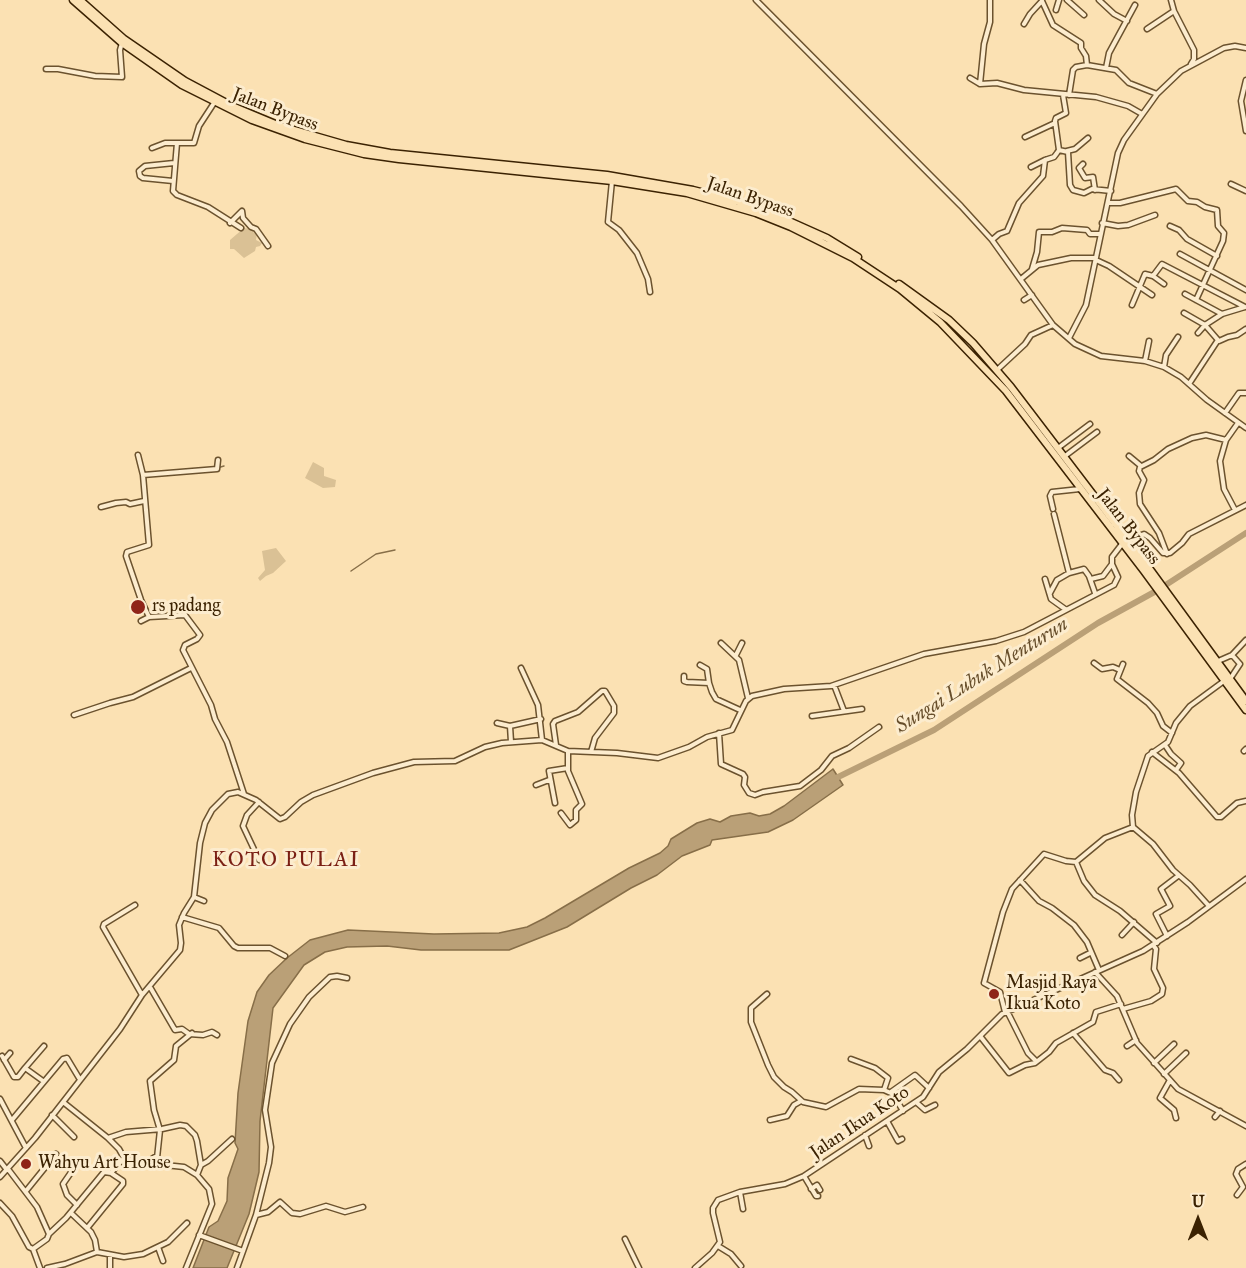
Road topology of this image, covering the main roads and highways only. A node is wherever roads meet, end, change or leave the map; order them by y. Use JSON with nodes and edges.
{"nodes":[{"id":1,"x":73,"y":0,"type":"edge"},
{"id":2,"x":80,"y":0,"type":"edge"},
{"id":3,"x":130,"y":47,"type":"junction"},
{"id":4,"x":570,"y":174,"type":"junction"},
{"id":5,"x":1027,"y":411,"type":"junction"},
{"id":6,"x":1125,"y":542,"type":"junction"},
{"id":7,"x":1180,"y":615,"type":"junction"},
{"id":8,"x":1227,"y":680,"type":"junction"},
{"id":9,"x":1246,"y":701,"type":"edge"},
{"id":10,"x":1246,"y":710,"type":"edge"}],
"edges":[{"from":1,"to":3,"type":"highway","name":"Jalan Bypass"},
{"from":2,"to":3,"type":"highway","name":"Jalan Bypass"},
{"from":3,"to":4,"type":"highway","name":"Jalan Bypass"},
{"from":3,"to":4,"type":"highway","name":"Jalan Bypass"},
{"from":4,"to":5,"type":"highway","name":"Jalan Bypass"},
{"from":4,"to":5,"type":"highway","name":"Jalan Bypass"},
{"from":5,"to":6,"type":"highway","name":"Jalan Bypass"},
{"from":5,"to":6,"type":"highway","name":"Jalan Bypass"},
{"from":6,"to":7,"type":"highway","name":"Jalan Bypass"},
{"from":7,"to":8,"type":"highway","name":"Jalan Bypass"},
{"from":7,"to":8,"type":"highway","name":"Jalan Bypass"},
{"from":8,"to":9,"type":"highway","name":"Jalan Bypass"},
{"from":8,"to":10,"type":"highway","name":"Jalan Bypass"}]}
